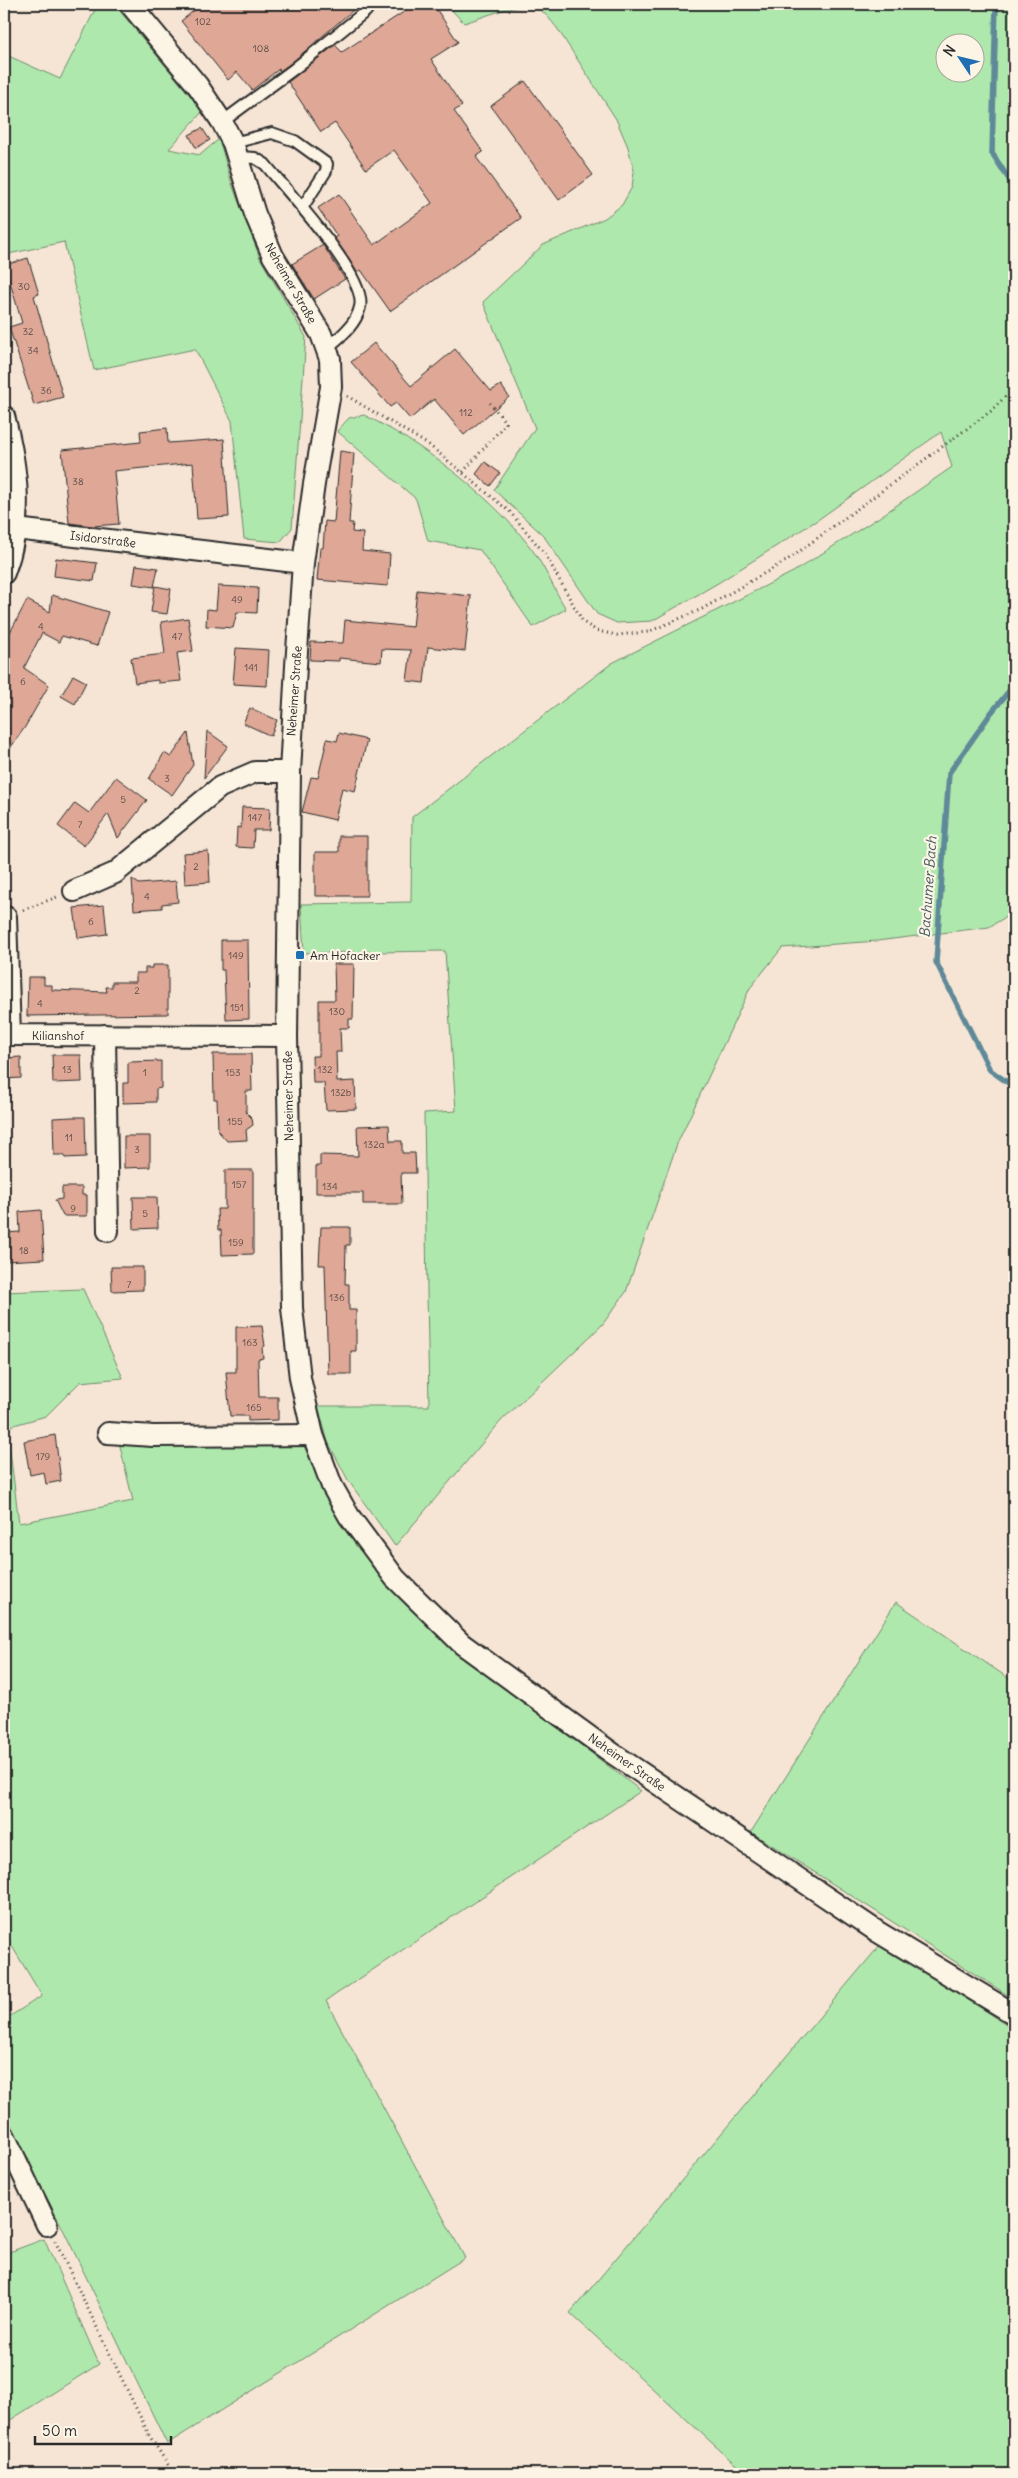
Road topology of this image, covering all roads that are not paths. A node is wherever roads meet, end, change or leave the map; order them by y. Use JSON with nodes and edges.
{"nodes":[{"id":1,"x":130,"y":4,"type":"edge"},
{"id":2,"x":371,"y":4,"type":"edge"},
{"id":3,"x":222,"y":122,"type":"junction"},
{"id":4,"x":235,"y":150,"type":"junction"},
{"id":5,"x":302,"y":208,"type":"junction"},
{"id":6,"x":327,"y":348,"type":"junction"},
{"id":7,"x":4,"y":416,"type":"edge"},
{"id":8,"x":16,"y":528,"type":"junction"},
{"id":9,"x":303,"y":563,"type":"junction"},
{"id":10,"x":4,"y":573,"type":"edge"},
{"id":11,"x":290,"y":772,"type":"junction"},
{"id":12,"x":74,"y":891,"type":"road end"},
{"id":13,"x":6,"y":917,"type":"road end"},
{"id":14,"x":105,"y":1035,"type":"junction"},
{"id":15,"x":287,"y":1036,"type":"junction"},
{"id":16,"x":108,"y":1231,"type":"dead end"},
{"id":17,"x":108,"y":1433,"type":"dead end"},
{"id":18,"x":313,"y":1435,"type":"junction"},
{"id":19,"x":1014,"y":2014,"type":"edge"},
{"id":20,"x":4,"y":2135,"type":"edge"},
{"id":21,"x":48,"y":2225,"type":"road end"}],
"edges":[{"from":1,"to":3,"type":"street","name":"Neheimer Straße"},
{"from":2,"to":3,"type":"lane"},
{"from":3,"to":4,"type":"street","name":"Neheimer Straße"},
{"from":4,"to":5,"type":"lane"},
{"from":4,"to":5,"type":"lane"},
{"from":4,"to":6,"type":"street","name":"Neheimer Straße"},
{"from":5,"to":6,"type":"lane"},
{"from":6,"to":9,"type":"street","name":"Neheimer Straße"},
{"from":7,"to":8,"type":"street"},
{"from":8,"to":9,"type":"street","name":"Isidorstraße"},
{"from":8,"to":10,"type":"street"},
{"from":9,"to":11,"type":"street","name":"Neheimer Straße"},
{"from":11,"to":12,"type":"street"},
{"from":11,"to":15,"type":"street","name":"Neheimer Straße"},
{"from":13,"to":14,"type":"street","name":"Kilianshof"},
{"from":14,"to":15,"type":"street","name":"Kilianshof"},
{"from":14,"to":16,"type":"street"},
{"from":15,"to":18,"type":"street","name":"Neheimer Straße"},
{"from":17,"to":18,"type":"street"},
{"from":18,"to":19,"type":"street","name":"Neheimer Straße"},
{"from":20,"to":21,"type":"street"}]}
